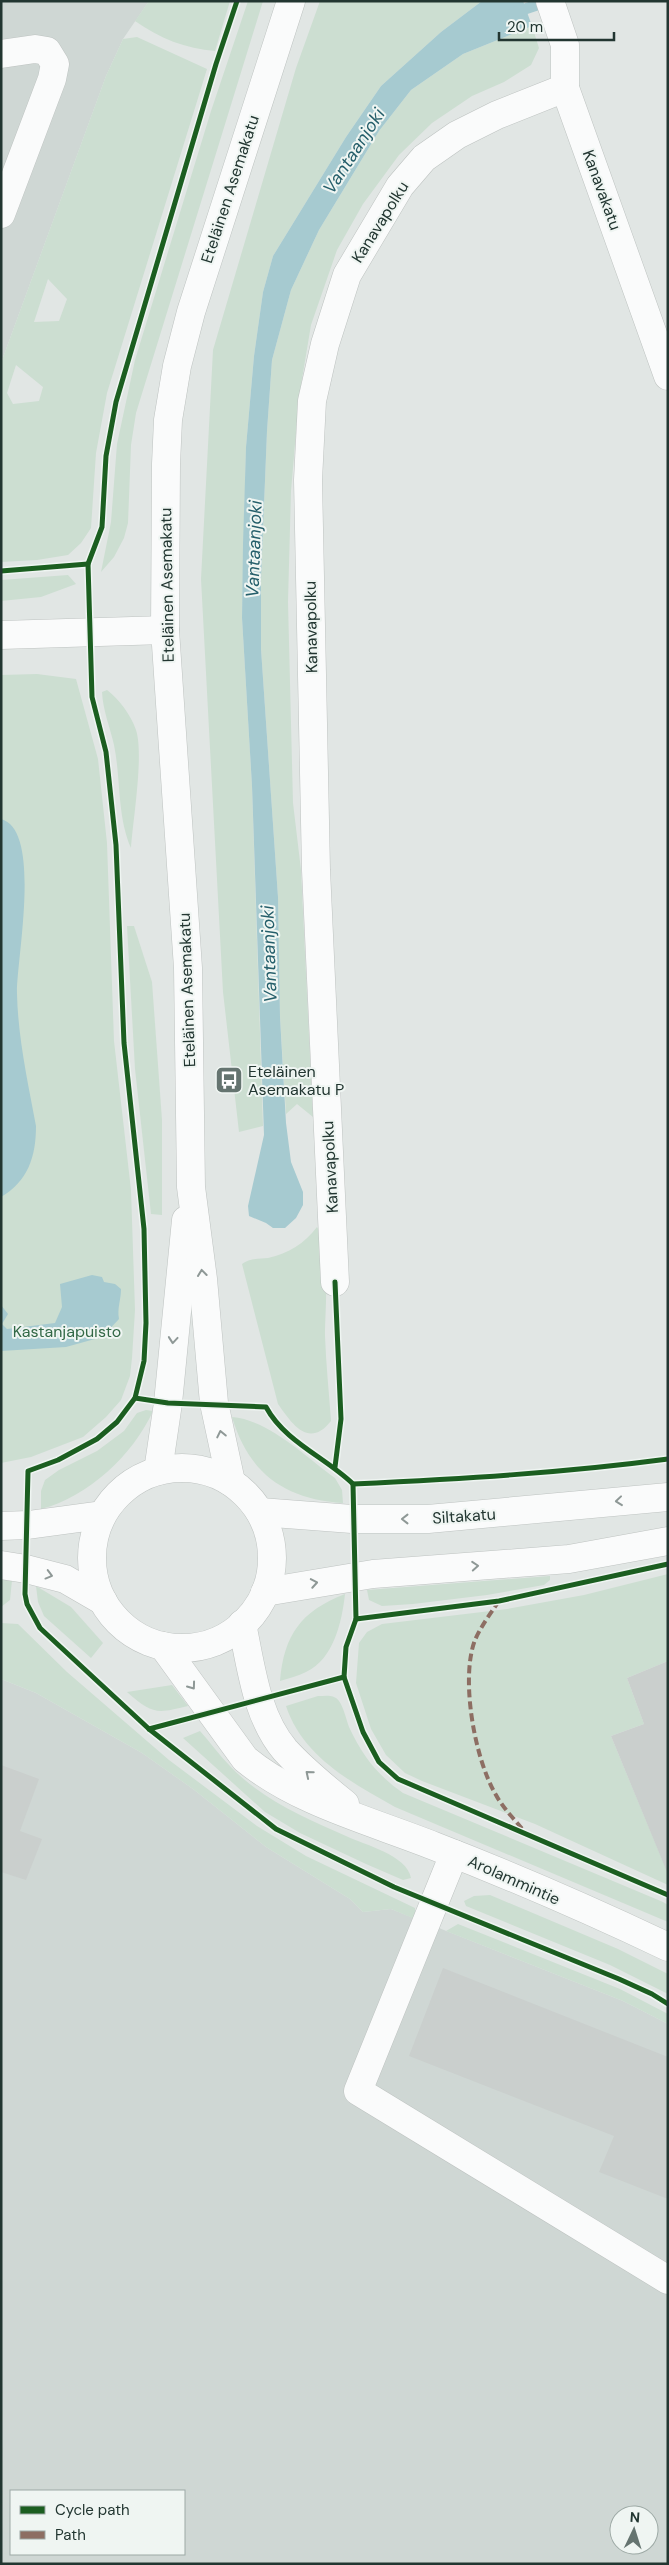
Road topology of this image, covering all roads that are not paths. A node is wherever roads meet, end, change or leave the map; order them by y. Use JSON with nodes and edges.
{"nodes":[{"id":1,"x":291,"y":1,"type":"edge"},
{"id":2,"x":550,"y":1,"type":"edge"},
{"id":3,"x":1,"y":54,"type":"edge"},
{"id":4,"x":565,"y":88,"type":"junction"},
{"id":5,"x":1,"y":214,"type":"edge"},
{"id":6,"x":668,"y":376,"type":"edge"},
{"id":7,"x":165,"y":630,"type":"junction"},
{"id":8,"x":1,"y":635,"type":"edge"},
{"id":9,"x":191,"y":1187,"type":"junction"},
{"id":10,"x":335,"y":1282,"type":"dead end"},
{"id":11,"x":158,"y":1471,"type":"junction"},
{"id":12,"x":231,"y":1482,"type":"junction"},
{"id":13,"x":668,"y":1496,"type":"edge"},
{"id":14,"x":260,"y":1512,"type":"junction"},
{"id":15,"x":102,"y":1514,"type":"junction"},
{"id":16,"x":1,"y":1526,"type":"edge"},
{"id":17,"x":668,"y":1541,"type":"edge"},
{"id":18,"x":1,"y":1565,"type":"edge"},
{"id":19,"x":266,"y":1592,"type":"junction"},
{"id":20,"x":103,"y":1601,"type":"junction"},
{"id":21,"x":242,"y":1624,"type":"junction"},
{"id":22,"x":163,"y":1646,"type":"junction"},
{"id":23,"x":359,"y":1817,"type":"junction"},
{"id":24,"x":454,"y":1854,"type":"junction"},
{"id":25,"x":668,"y":1947,"type":"edge"},
{"id":26,"x":668,"y":2280,"type":"edge"}],
"edges":[{"from":1,"to":7,"type":"street","name":"Eteläinen Asemakatu"},
{"from":2,"to":4,"type":"street","name":"Kanavakatu"},
{"from":3,"to":5,"type":"street"},
{"from":4,"to":6,"type":"street","name":"Kanavakatu"},
{"from":4,"to":10,"type":"street","name":"Kanavapolku"},
{"from":7,"to":8,"type":"street"},
{"from":7,"to":9,"type":"street","name":"Eteläinen Asemakatu"},
{"from":9,"to":11,"type":"street","name":"Eteläinen Asemakatu","one_way":true},
{"from":12,"to":9,"type":"street","name":"Eteläinen Asemakatu","one_way":true},
{"from":11,"to":12,"type":"street"},
{"from":11,"to":15,"type":"street"},
{"from":12,"to":14,"type":"street"},
{"from":13,"to":14,"type":"street","name":"Siltakatu","one_way":true},
{"from":14,"to":19,"type":"street"},
{"from":15,"to":16,"type":"street"},
{"from":15,"to":20,"type":"street"},
{"from":19,"to":17,"type":"street","one_way":true},
{"from":18,"to":20,"type":"street","one_way":true},
{"from":19,"to":21,"type":"street"},
{"from":20,"to":22,"type":"street"},
{"from":21,"to":22,"type":"street"},
{"from":23,"to":21,"type":"street","name":"Arolammintie","one_way":true},
{"from":22,"to":23,"type":"street","name":"Arolammintie","one_way":true},
{"from":23,"to":24,"type":"street","name":"Arolammintie"},
{"from":24,"to":25,"type":"street","name":"Arolammintie"},
{"from":24,"to":26,"type":"street"}]}
